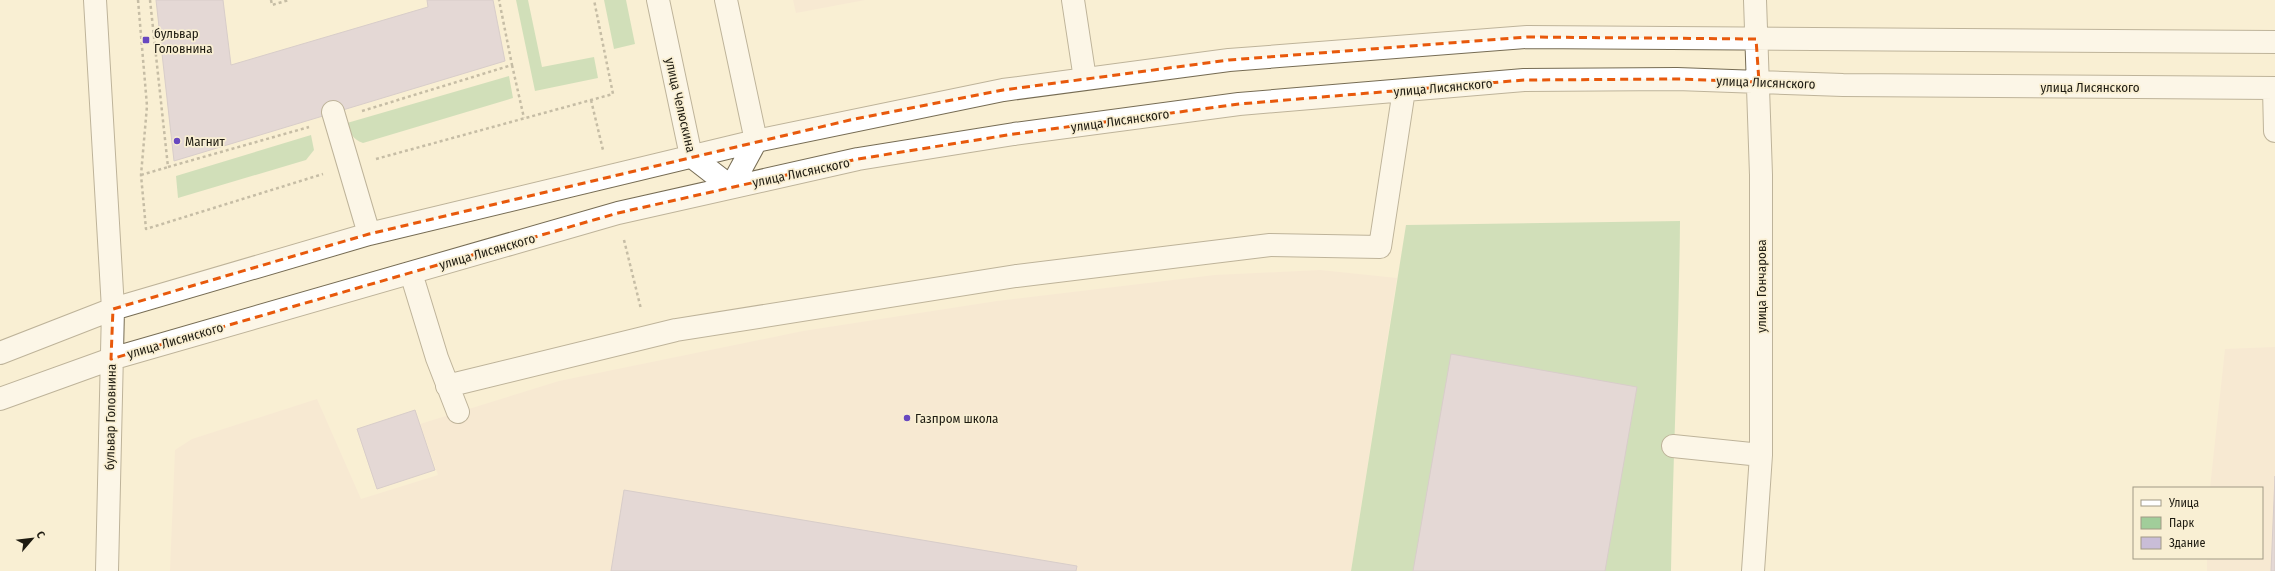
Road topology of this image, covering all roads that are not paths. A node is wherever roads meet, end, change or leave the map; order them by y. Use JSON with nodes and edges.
{"nodes":[{"id":1,"x":95,"y":0,"type":"edge"},
{"id":2,"x":658,"y":0,"type":"edge"},
{"id":3,"x":726,"y":0,"type":"edge"},
{"id":4,"x":1073,"y":0,"type":"edge"},
{"id":5,"x":1754,"y":0,"type":"edge"},
{"id":6,"x":1756,"y":39,"type":"junction"},
{"id":7,"x":2275,"y":42,"type":"edge"},
{"id":8,"x":1085,"y":79,"type":"junction"},
{"id":9,"x":1758,"y":82,"type":"junction"},
{"id":10,"x":2274,"y":88,"type":"edge"},
{"id":11,"x":1404,"y":90,"type":"junction"},
{"id":12,"x":333,"y":112,"type":"dead end"},
{"id":13,"x":2275,"y":131,"type":"edge"},
{"id":14,"x":756,"y":141,"type":"junction"},
{"id":15,"x":691,"y":156,"type":"junction"},
{"id":16,"x":731,"y":187,"type":"junction"},
{"id":17,"x":369,"y":234,"type":"junction"},
{"id":18,"x":411,"y":272,"type":"junction"},
{"id":19,"x":113,"y":310,"type":"junction"},
{"id":20,"x":0,"y":353,"type":"edge"},
{"id":21,"x":111,"y":359,"type":"junction"},
{"id":22,"x":447,"y":386,"type":"junction"},
{"id":23,"x":0,"y":399,"type":"edge"},
{"id":24,"x":458,"y":412,"type":"dead end"},
{"id":25,"x":1673,"y":446,"type":"dead end"},
{"id":26,"x":1761,"y":455,"type":"junction"},
{"id":27,"x":107,"y":571,"type":"edge"},
{"id":28,"x":1753,"y":571,"type":"edge"}],
"edges":[{"from":1,"to":19,"type":"street","name":"бульвар Головнина"},
{"from":2,"to":15,"type":"street","name":"улица Челюскина"},
{"from":3,"to":14,"type":"street"},
{"from":4,"to":8,"type":"street"},
{"from":5,"to":6,"type":"street","name":"улица Гончарова"},
{"from":6,"to":7,"type":"street"},
{"from":6,"to":8,"type":"street"},
{"from":6,"to":9,"type":"street","name":"улица Гончарова"},
{"from":8,"to":14,"type":"street"},
{"from":9,"to":10,"type":"street","name":"улица Лисянского"},
{"from":9,"to":11,"type":"street","name":"улица Лисянского"},
{"from":9,"to":26,"type":"street","name":"улица Гончарова"},
{"from":10,"to":13,"type":"street"},
{"from":11,"to":16,"type":"street","name":"улица Лисянского"},
{"from":11,"to":22,"type":"street"},
{"from":12,"to":17,"type":"street"},
{"from":14,"to":15,"type":"street"},
{"from":14,"to":16,"type":"street"},
{"from":15,"to":16,"type":"street","name":"улица Челюскина"},
{"from":15,"to":17,"type":"street"},
{"from":16,"to":18,"type":"street","name":"улица Лисянского"},
{"from":17,"to":19,"type":"street"},
{"from":18,"to":21,"type":"street","name":"улица Лисянского"},
{"from":18,"to":22,"type":"street"},
{"from":19,"to":20,"type":"street"},
{"from":19,"to":21,"type":"street","name":"бульвар Головнина"},
{"from":21,"to":23,"type":"street","name":"улица Лисянского"},
{"from":21,"to":27,"type":"street","name":"бульвар Головнина"},
{"from":22,"to":24,"type":"street"},
{"from":25,"to":26,"type":"street"},
{"from":26,"to":28,"type":"street","name":"улица Гончарова"}]}
